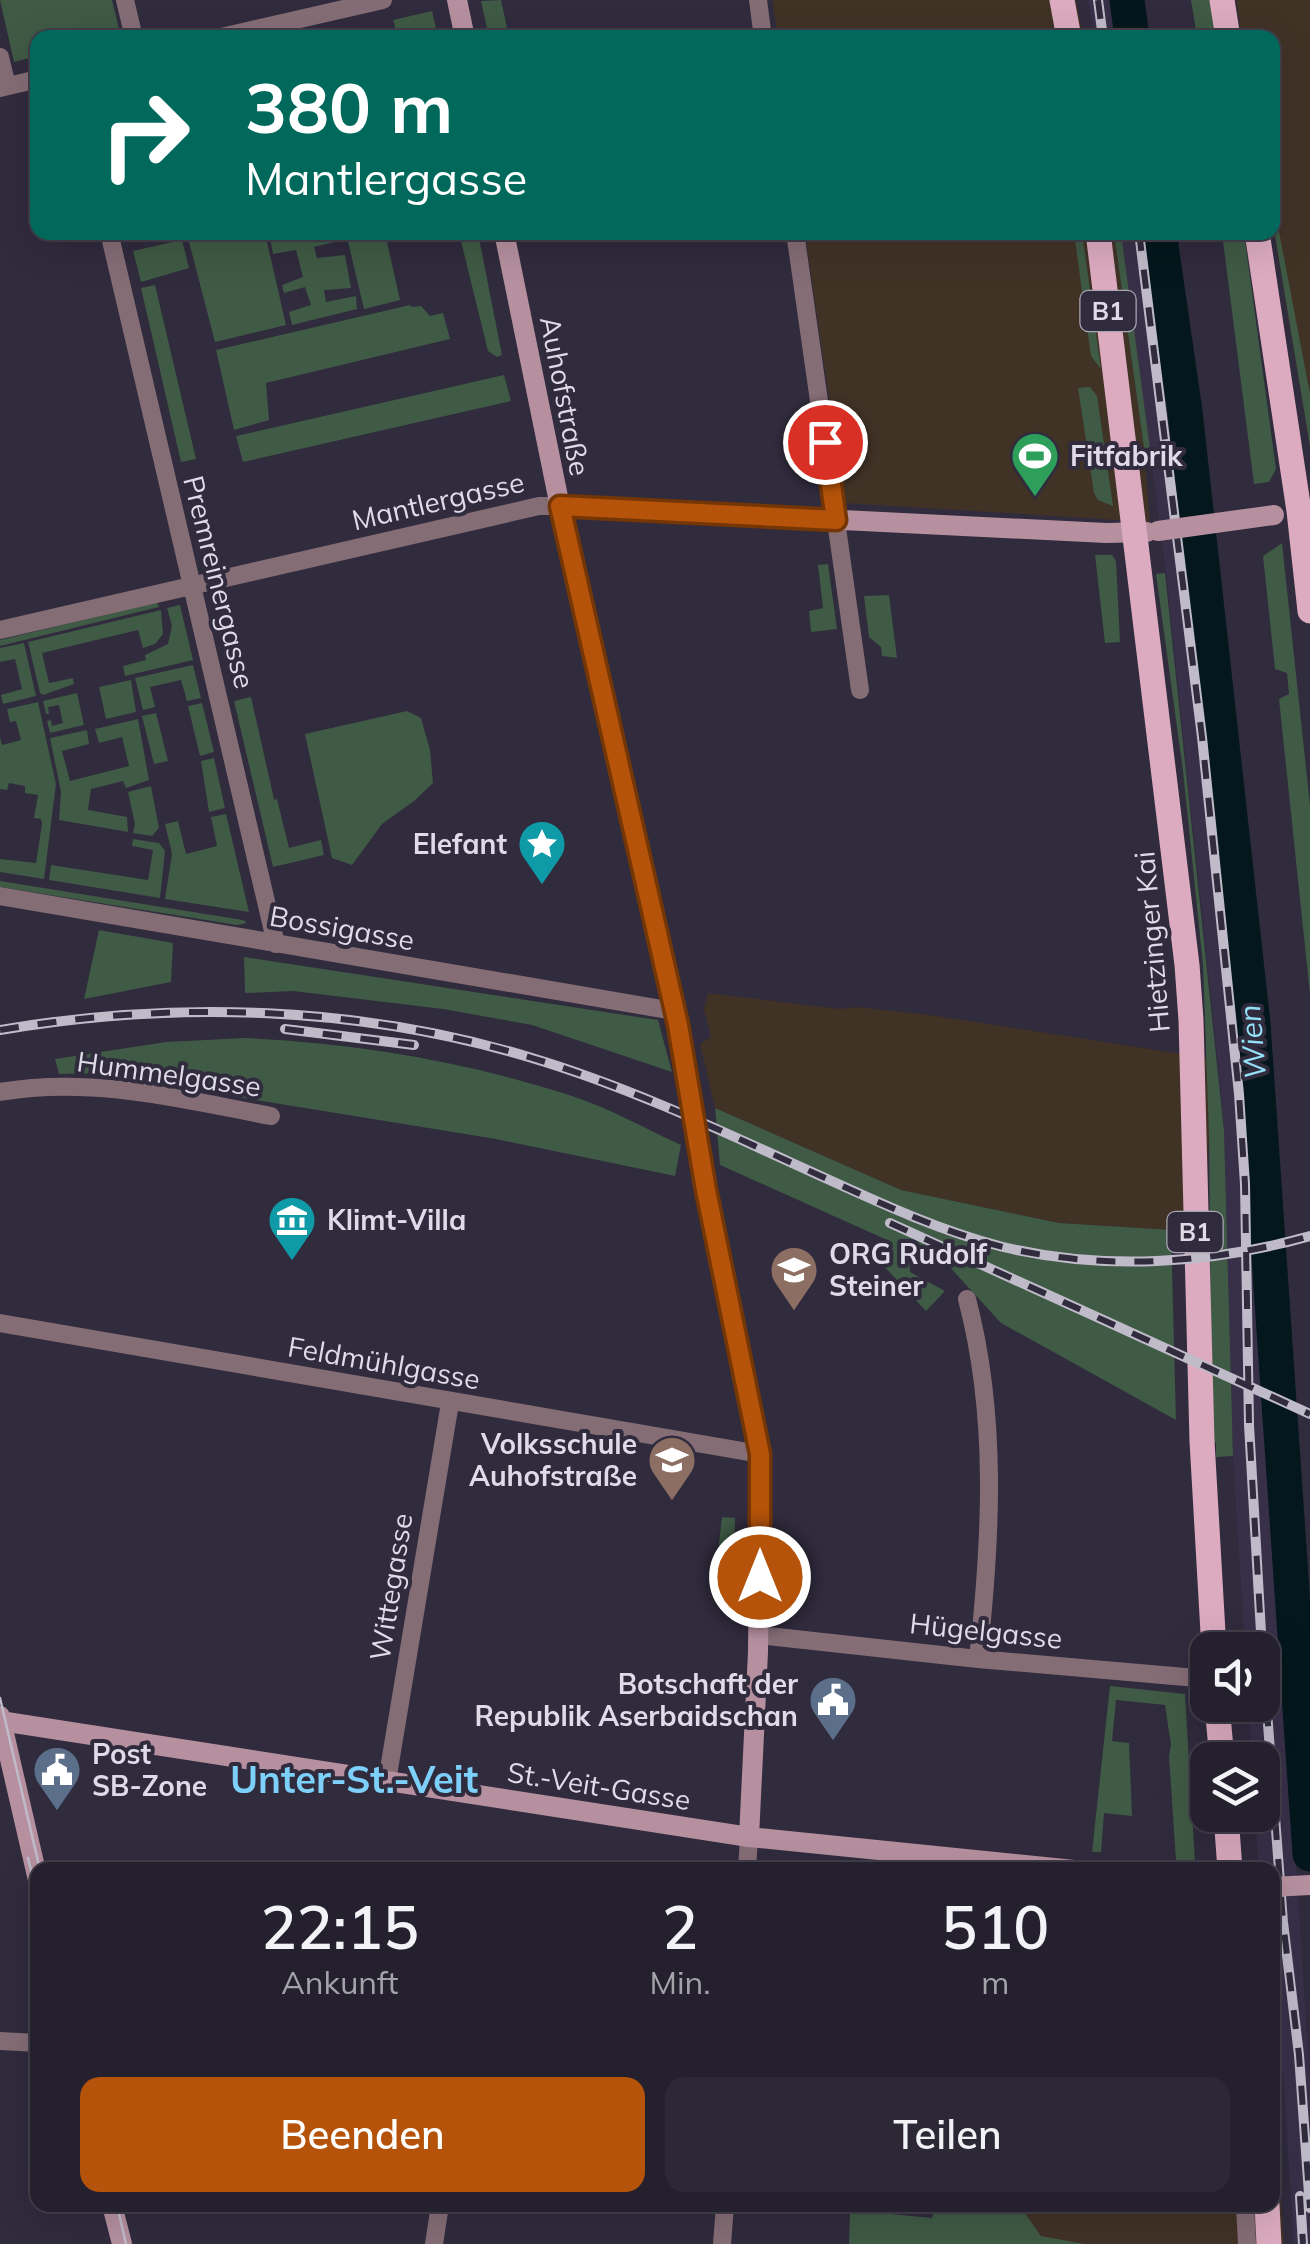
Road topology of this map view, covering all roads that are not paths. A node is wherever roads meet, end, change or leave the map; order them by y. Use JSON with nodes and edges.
{"nodes":[{"id":1,"x":125,"y":0,"type":"edge"},
{"id":2,"x":383,"y":0,"type":"edge"},
{"id":3,"x":457,"y":0,"type":"edge"},
{"id":4,"x":758,"y":0,"type":"edge"},
{"id":5,"x":1062,"y":0,"type":"edge"},
{"id":6,"x":1222,"y":0,"type":"edge"},
{"id":7,"x":132,"y":30,"type":"edge"},
{"id":8,"x":252,"y":30,"type":"edge"},
{"id":9,"x":463,"y":30,"type":"edge"},
{"id":10,"x":762,"y":30,"type":"edge"},
{"id":11,"x":1068,"y":30,"type":"edge"},
{"id":12,"x":1227,"y":30,"type":"edge"},
{"id":13,"x":0,"y":58,"type":"edge"},
{"id":14,"x":30,"y":81,"type":"edge"},
{"id":15,"x":3,"y":87,"type":"edge"},
{"id":16,"x":111,"y":240,"type":"edge"},
{"id":17,"x":506,"y":240,"type":"edge"},
{"id":18,"x":796,"y":240,"type":"edge"},
{"id":19,"x":1099,"y":240,"type":"edge"},
{"id":20,"x":1258,"y":240,"type":"edge"},
{"id":21,"x":560,"y":506,"type":"junction"},
{"id":22,"x":1294,"y":511,"type":"edge"},
{"id":23,"x":836,"y":520,"type":"junction"},
{"id":24,"x":1147,"y":532,"type":"junction"},
{"id":25,"x":193,"y":584,"type":"junction"},
{"id":26,"x":1310,"y":610,"type":"edge"},
{"id":27,"x":0,"y":630,"type":"edge"},
{"id":28,"x":860,"y":690,"type":"dead end"},
{"id":29,"x":0,"y":896,"type":"edge"},
{"id":30,"x":276,"y":944,"type":"junction"},
{"id":31,"x":674,"y":1012,"type":"junction"},
{"id":32,"x":0,"y":1092,"type":"edge"},
{"id":33,"x":271,"y":1116,"type":"dead end"},
{"id":34,"x":966,"y":1299,"type":"dead end"},
{"id":35,"x":0,"y":1324,"type":"edge"},
{"id":36,"x":450,"y":1402,"type":"junction"},
{"id":37,"x":760,"y":1454,"type":"junction"},
{"id":38,"x":1213,"y":1632,"type":"edge"},
{"id":39,"x":759,"y":1634,"type":"junction"},
{"id":40,"x":978,"y":1660,"type":"junction"},
{"id":41,"x":1190,"y":1678,"type":"edge"},
{"id":42,"x":0,"y":1720,"type":"edge"},
{"id":43,"x":387,"y":1781,"type":"junction"},
{"id":44,"x":1227,"y":1832,"type":"edge"},
{"id":45,"x":749,"y":1837,"type":"junction"},
{"id":46,"x":34,"y":1862,"type":"edge"},
{"id":47,"x":747,"y":1862,"type":"edge"},
{"id":48,"x":995,"y":1862,"type":"edge"},
{"id":49,"x":1229,"y":1862,"type":"edge"},
{"id":50,"x":1310,"y":1884,"type":"edge"},
{"id":51,"x":1280,"y":1886,"type":"edge"},
{"id":52,"x":0,"y":2041,"type":"edge"},
{"id":53,"x":30,"y":2043,"type":"edge"},
{"id":54,"x":114,"y":2212,"type":"edge"},
{"id":55,"x":439,"y":2212,"type":"edge"},
{"id":56,"x":724,"y":2212,"type":"edge"},
{"id":57,"x":1246,"y":2212,"type":"edge"},
{"id":58,"x":1267,"y":2212,"type":"edge"},
{"id":59,"x":122,"y":2244,"type":"edge"},
{"id":60,"x":434,"y":2244,"type":"edge"},
{"id":61,"x":722,"y":2244,"type":"edge"},
{"id":62,"x":1247,"y":2244,"type":"edge"},
{"id":63,"x":1269,"y":2244,"type":"edge"}],
"edges":[{"from":1,"to":7,"type":"street"},
{"from":2,"to":8,"type":"street"},
{"from":3,"to":9,"type":"street"},
{"from":4,"to":10,"type":"street"},
{"from":5,"to":11,"type":"main road"},
{"from":6,"to":12,"type":"main road"},
{"from":13,"to":15,"type":"street"},
{"from":14,"to":15,"type":"street"},
{"from":16,"to":25,"type":"street","name":"Premreinergasse"},
{"from":17,"to":21,"type":"street","name":"Auhofstraße"},
{"from":18,"to":23,"type":"street"},
{"from":19,"to":24,"type":"main road","name":"Hietzinger Kai","number":"B1"},
{"from":20,"to":22,"type":"main road"},
{"from":21,"to":23,"type":"street","name":"Mantlergasse"},
{"from":21,"to":25,"type":"street","name":"Mantlergasse"},
{"from":21,"to":31,"type":"street","name":"Auhofstraße"},
{"from":22,"to":24,"type":"street","name":"Mantlergasse","bridge":true},
{"from":22,"to":26,"type":"main road"},
{"from":23,"to":24,"type":"street","name":"Mantlergasse"},
{"from":23,"to":28,"type":"street"},
{"from":24,"to":38,"type":"main road","name":"Hietzinger Kai","number":"B1"},
{"from":25,"to":27,"type":"street","name":"Mantlergasse"},
{"from":25,"to":30,"type":"street","name":"Premreinergasse"},
{"from":29,"to":30,"type":"street","name":"Bossigasse"},
{"from":30,"to":31,"type":"street","name":"Bossigasse"},
{"from":31,"to":37,"type":"street","name":"Auhofstraße"},
{"from":32,"to":33,"type":"street","name":"Hummelgasse"},
{"from":34,"to":40,"type":"street"},
{"from":35,"to":36,"type":"street","name":"Feldmühlgasse"},
{"from":36,"to":37,"type":"street","name":"Feldmühlgasse"},
{"from":36,"to":43,"type":"street","name":"Wittegasse"},
{"from":37,"to":39,"type":"street","name":"Auhofstraße"},
{"from":39,"to":40,"type":"street","name":"Hügelgasse"},
{"from":39,"to":45,"type":"street","name":"Auhofstraße"},
{"from":40,"to":41,"type":"street","name":"Hügelgasse"},
{"from":42,"to":43,"type":"street","name":"St.-Veit-Gasse"},
{"from":42,"to":46,"type":"street"},
{"from":43,"to":45,"type":"street","name":"St.-Veit-Gasse"},
{"from":44,"to":49,"type":"main road"},
{"from":45,"to":47,"type":"street","name":"Auhofstraße"},
{"from":45,"to":48,"type":"street","name":"St.-Veit-Gasse"},
{"from":50,"to":51,"type":"street","bridge":true},
{"from":52,"to":53,"type":"street"},
{"from":54,"to":59,"type":"street"},
{"from":55,"to":60,"type":"street"},
{"from":56,"to":61,"type":"street"},
{"from":57,"to":62,"type":"street"},
{"from":58,"to":63,"type":"main road"}]}
